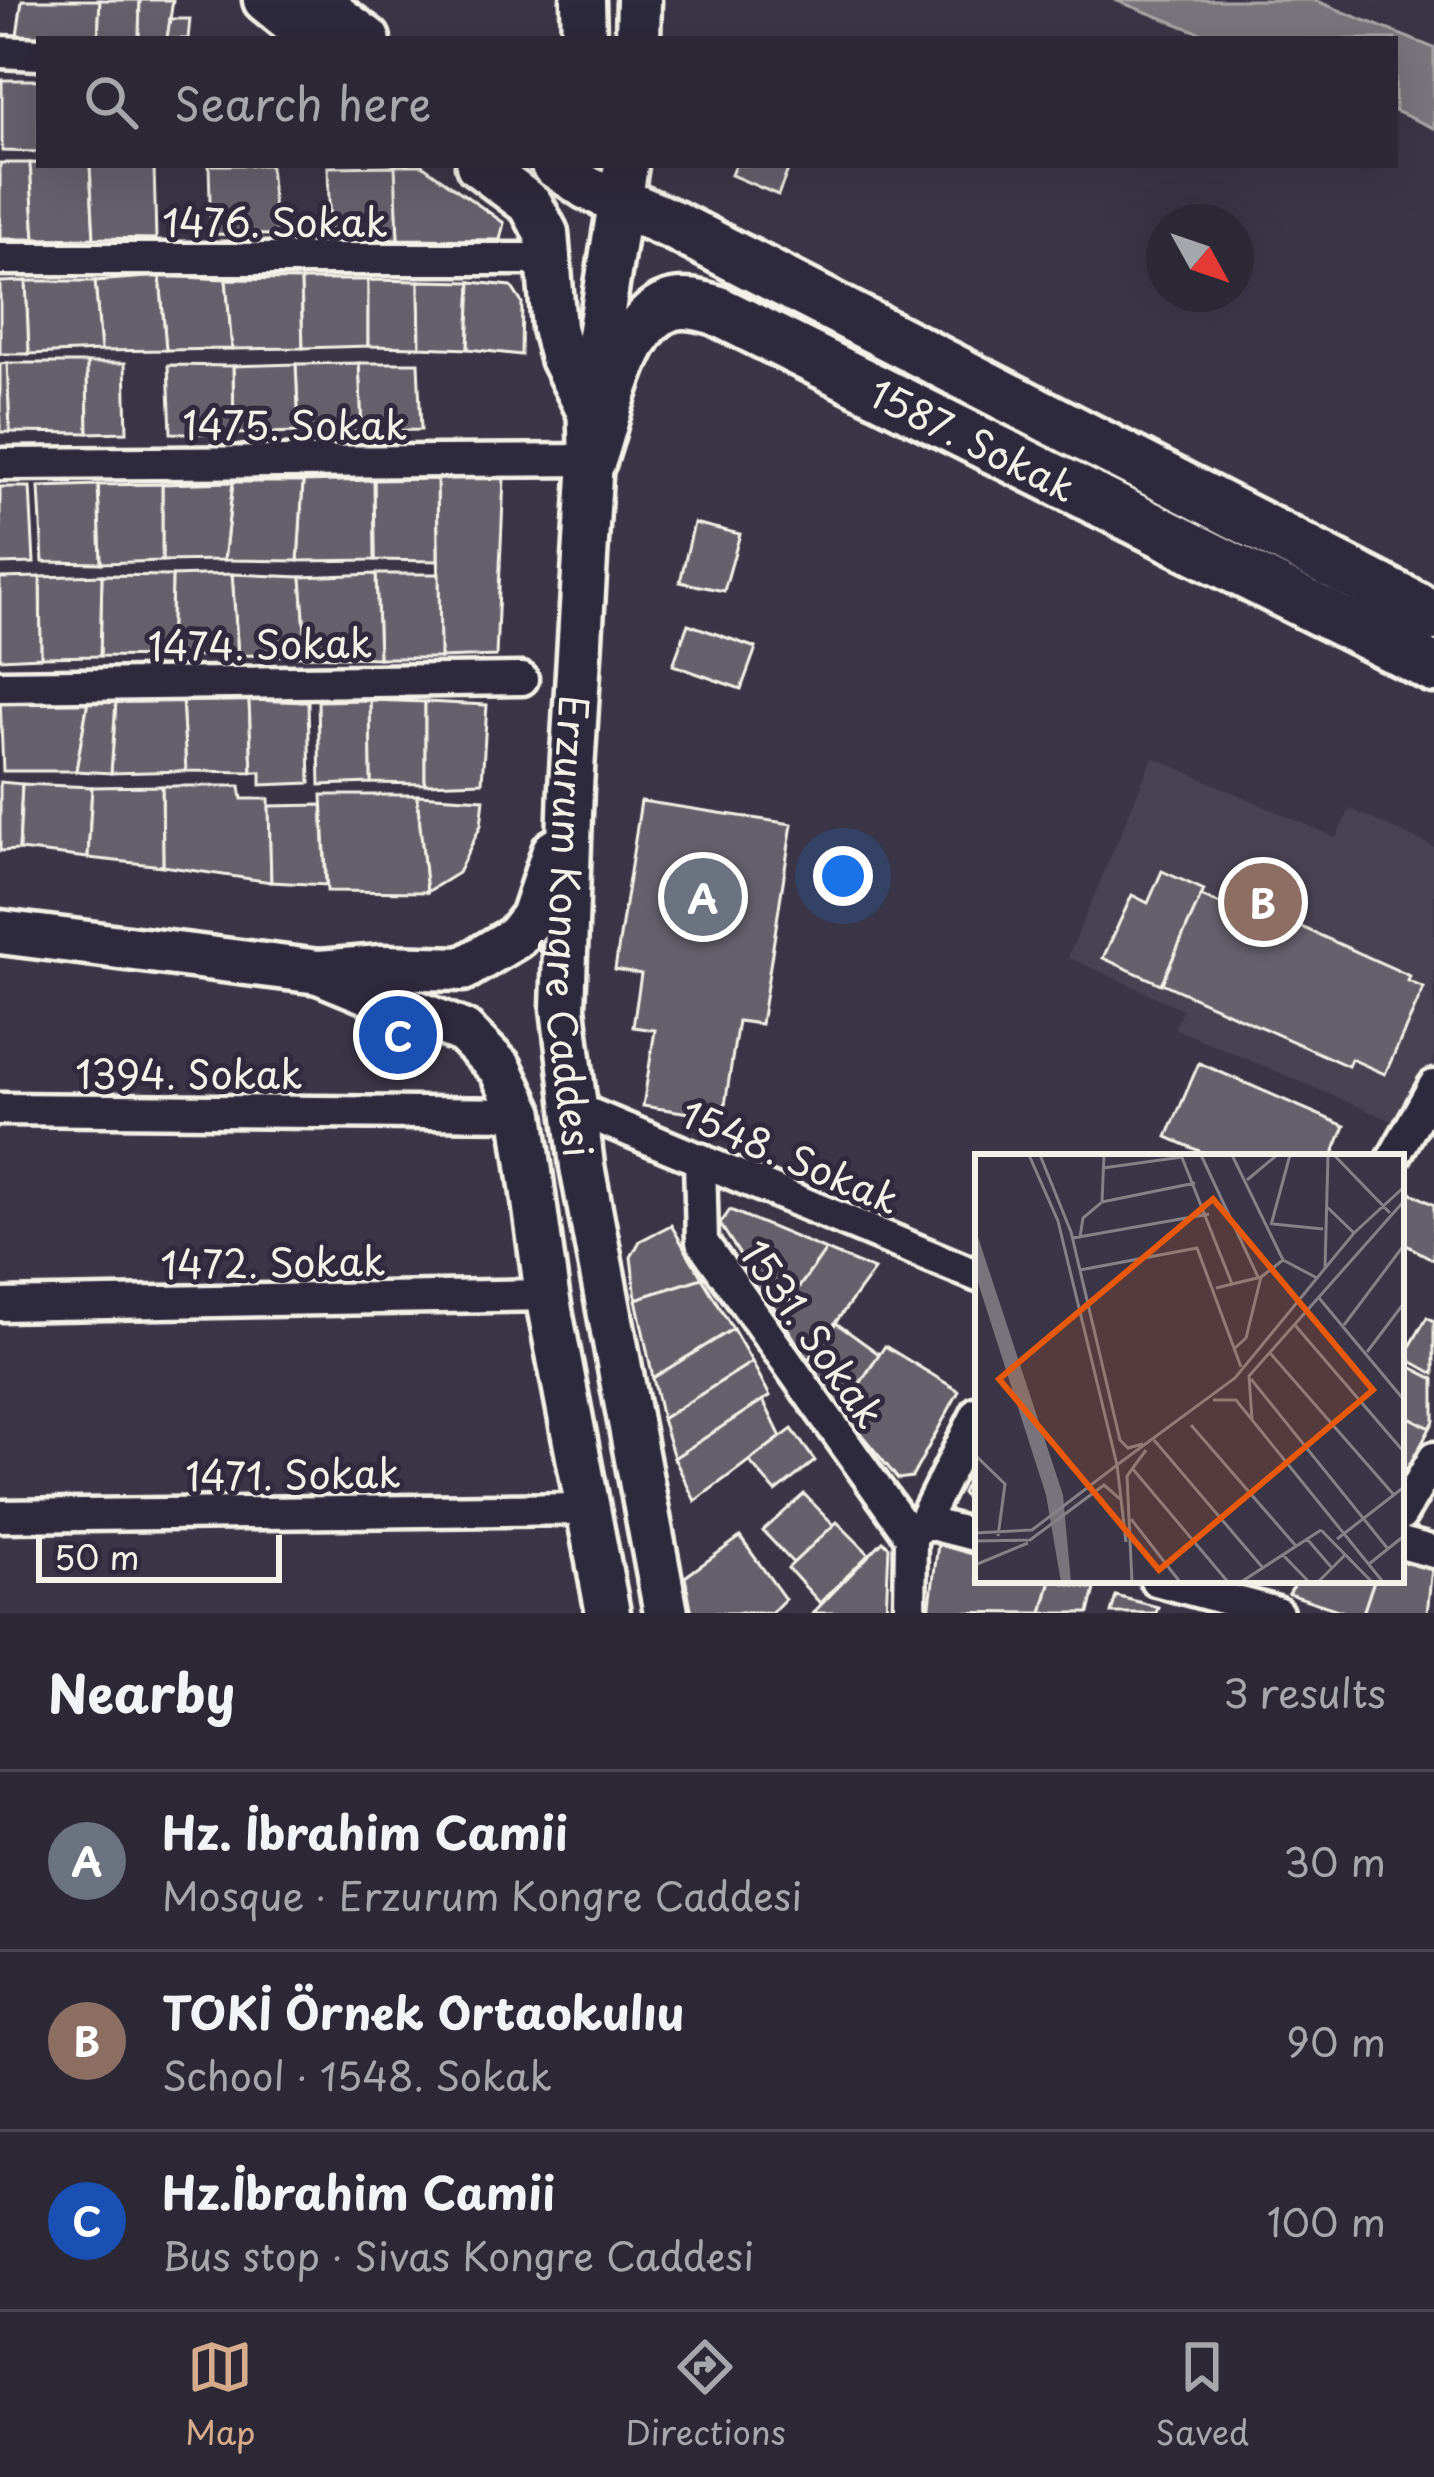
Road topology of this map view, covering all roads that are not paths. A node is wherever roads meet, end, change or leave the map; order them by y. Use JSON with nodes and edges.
{"nodes":[{"id":1,"x":266,"y":0,"type":"edge"},
{"id":2,"x":315,"y":0,"type":"edge"},
{"id":3,"x":583,"y":0,"type":"edge"},
{"id":4,"x":639,"y":0,"type":"edge"},
{"id":5,"x":309,"y":36,"type":"edge"},
{"id":6,"x":364,"y":36,"type":"edge"},
{"id":7,"x":584,"y":36,"type":"edge"},
{"id":8,"x":638,"y":36,"type":"edge"},
{"id":9,"x":0,"y":52,"type":"edge"},
{"id":10,"x":36,"y":54,"type":"edge"},
{"id":11,"x":482,"y":168,"type":"edge"},
{"id":12,"x":557,"y":168,"type":"edge"},
{"id":13,"x":622,"y":183,"type":"edge"},
{"id":14,"x":0,"y":259,"type":"edge"},
{"id":15,"x":551,"y":259,"type":"junction"},
{"id":16,"x":590,"y":436,"type":"junction"},
{"id":17,"x":0,"y":464,"type":"edge"},
{"id":18,"x":1434,"y":616,"type":"edge"},
{"id":19,"x":1434,"y":668,"type":"edge"},
{"id":20,"x":522,"y":679,"type":"dead end"},
{"id":21,"x":0,"y":686,"type":"edge"},
{"id":22,"x":571,"y":787,"type":"junction"},
{"id":23,"x":0,"y":932,"type":"edge"},
{"id":24,"x":319,"y":972,"type":"junction"},
{"id":25,"x":1434,"y":1086,"type":"edge"},
{"id":26,"x":573,"y":1107,"type":"junction"},
{"id":27,"x":0,"y":1109,"type":"edge"},
{"id":28,"x":522,"y":1114,"type":"junction"},
{"id":29,"x":1396,"y":1154,"type":"edge"},
{"id":30,"x":700,"y":1159,"type":"junction"},
{"id":31,"x":975,"y":1275,"type":"edge"},
{"id":32,"x":547,"y":1295,"type":"junction"},
{"id":33,"x":0,"y":1305,"type":"edge"},
{"id":34,"x":975,"y":1418,"type":"edge"},
{"id":35,"x":1434,"y":1458,"type":"edge"},
{"id":36,"x":587,"y":1509,"type":"junction"},
{"id":37,"x":1404,"y":1511,"type":"edge"},
{"id":38,"x":0,"y":1516,"type":"edge"},
{"id":39,"x":917,"y":1529,"type":"junction"},
{"id":40,"x":975,"y":1536,"type":"edge"},
{"id":41,"x":1404,"y":1544,"type":"edge"},
{"id":42,"x":1434,"y":1552,"type":"edge"},
{"id":43,"x":1167,"y":1583,"type":"edge"},
{"id":44,"x":608,"y":1613,"type":"edge"},
{"id":45,"x":666,"y":1613,"type":"edge"},
{"id":46,"x":910,"y":1613,"type":"edge"},
{"id":47,"x":1277,"y":1613,"type":"edge"}],
"edges":[{"from":1,"to":5,"type":"main road"},
{"from":2,"to":6,"type":"main road"},
{"from":3,"to":7,"type":"main road"},
{"from":4,"to":8,"type":"main road"},
{"from":9,"to":10,"type":"street"},
{"from":11,"to":15,"type":"main road"},
{"from":12,"to":13,"type":"main road"},
{"from":13,"to":16,"type":"main road","name":"Erzurum Kongre Caddesi"},
{"from":13,"to":18,"type":"main road","name":"1587. Sokak"},
{"from":14,"to":15,"type":"street","name":"1476. Sokak"},
{"from":15,"to":16,"type":"main road"},
{"from":16,"to":17,"type":"street","name":"1475. Sokak"},
{"from":16,"to":19,"type":"main road","name":"1587. Sokak"},
{"from":16,"to":22,"type":"main road","name":"Erzurum Kongre Caddesi"},
{"from":20,"to":21,"type":"street","name":"1474. Sokak"},
{"from":22,"to":24,"type":"main road"},
{"from":22,"to":26,"type":"main road","name":"Erzurum Kongre Caddesi"},
{"from":23,"to":24,"type":"main road"},
{"from":24,"to":28,"type":"main road"},
{"from":25,"to":29,"type":"street"},
{"from":26,"to":30,"type":"street","name":"1548. Sokak"},
{"from":26,"to":45,"type":"main road","name":"Erzurum Kongre Caddesi"},
{"from":27,"to":28,"type":"street","name":"1394. Sokak"},
{"from":28,"to":32,"type":"main road","name":"Erzurum Kongre Caddesi"},
{"from":30,"to":31,"type":"street","name":"1548. Sokak"},
{"from":30,"to":39,"type":"street","name":"1531. Sokak"},
{"from":32,"to":33,"type":"street","name":"1472. Sokak"},
{"from":32,"to":36,"type":"main road","name":"Erzurum Kongre Caddesi"},
{"from":34,"to":39,"type":"street"},
{"from":35,"to":37,"type":"street"},
{"from":36,"to":38,"type":"street","name":"1471. Sokak"},
{"from":36,"to":44,"type":"main road","name":"Erzurum Kongre Caddesi"},
{"from":39,"to":40,"type":"street"},
{"from":39,"to":46,"type":"street"},
{"from":41,"to":42,"type":"street"},
{"from":43,"to":47,"type":"street"}]}
